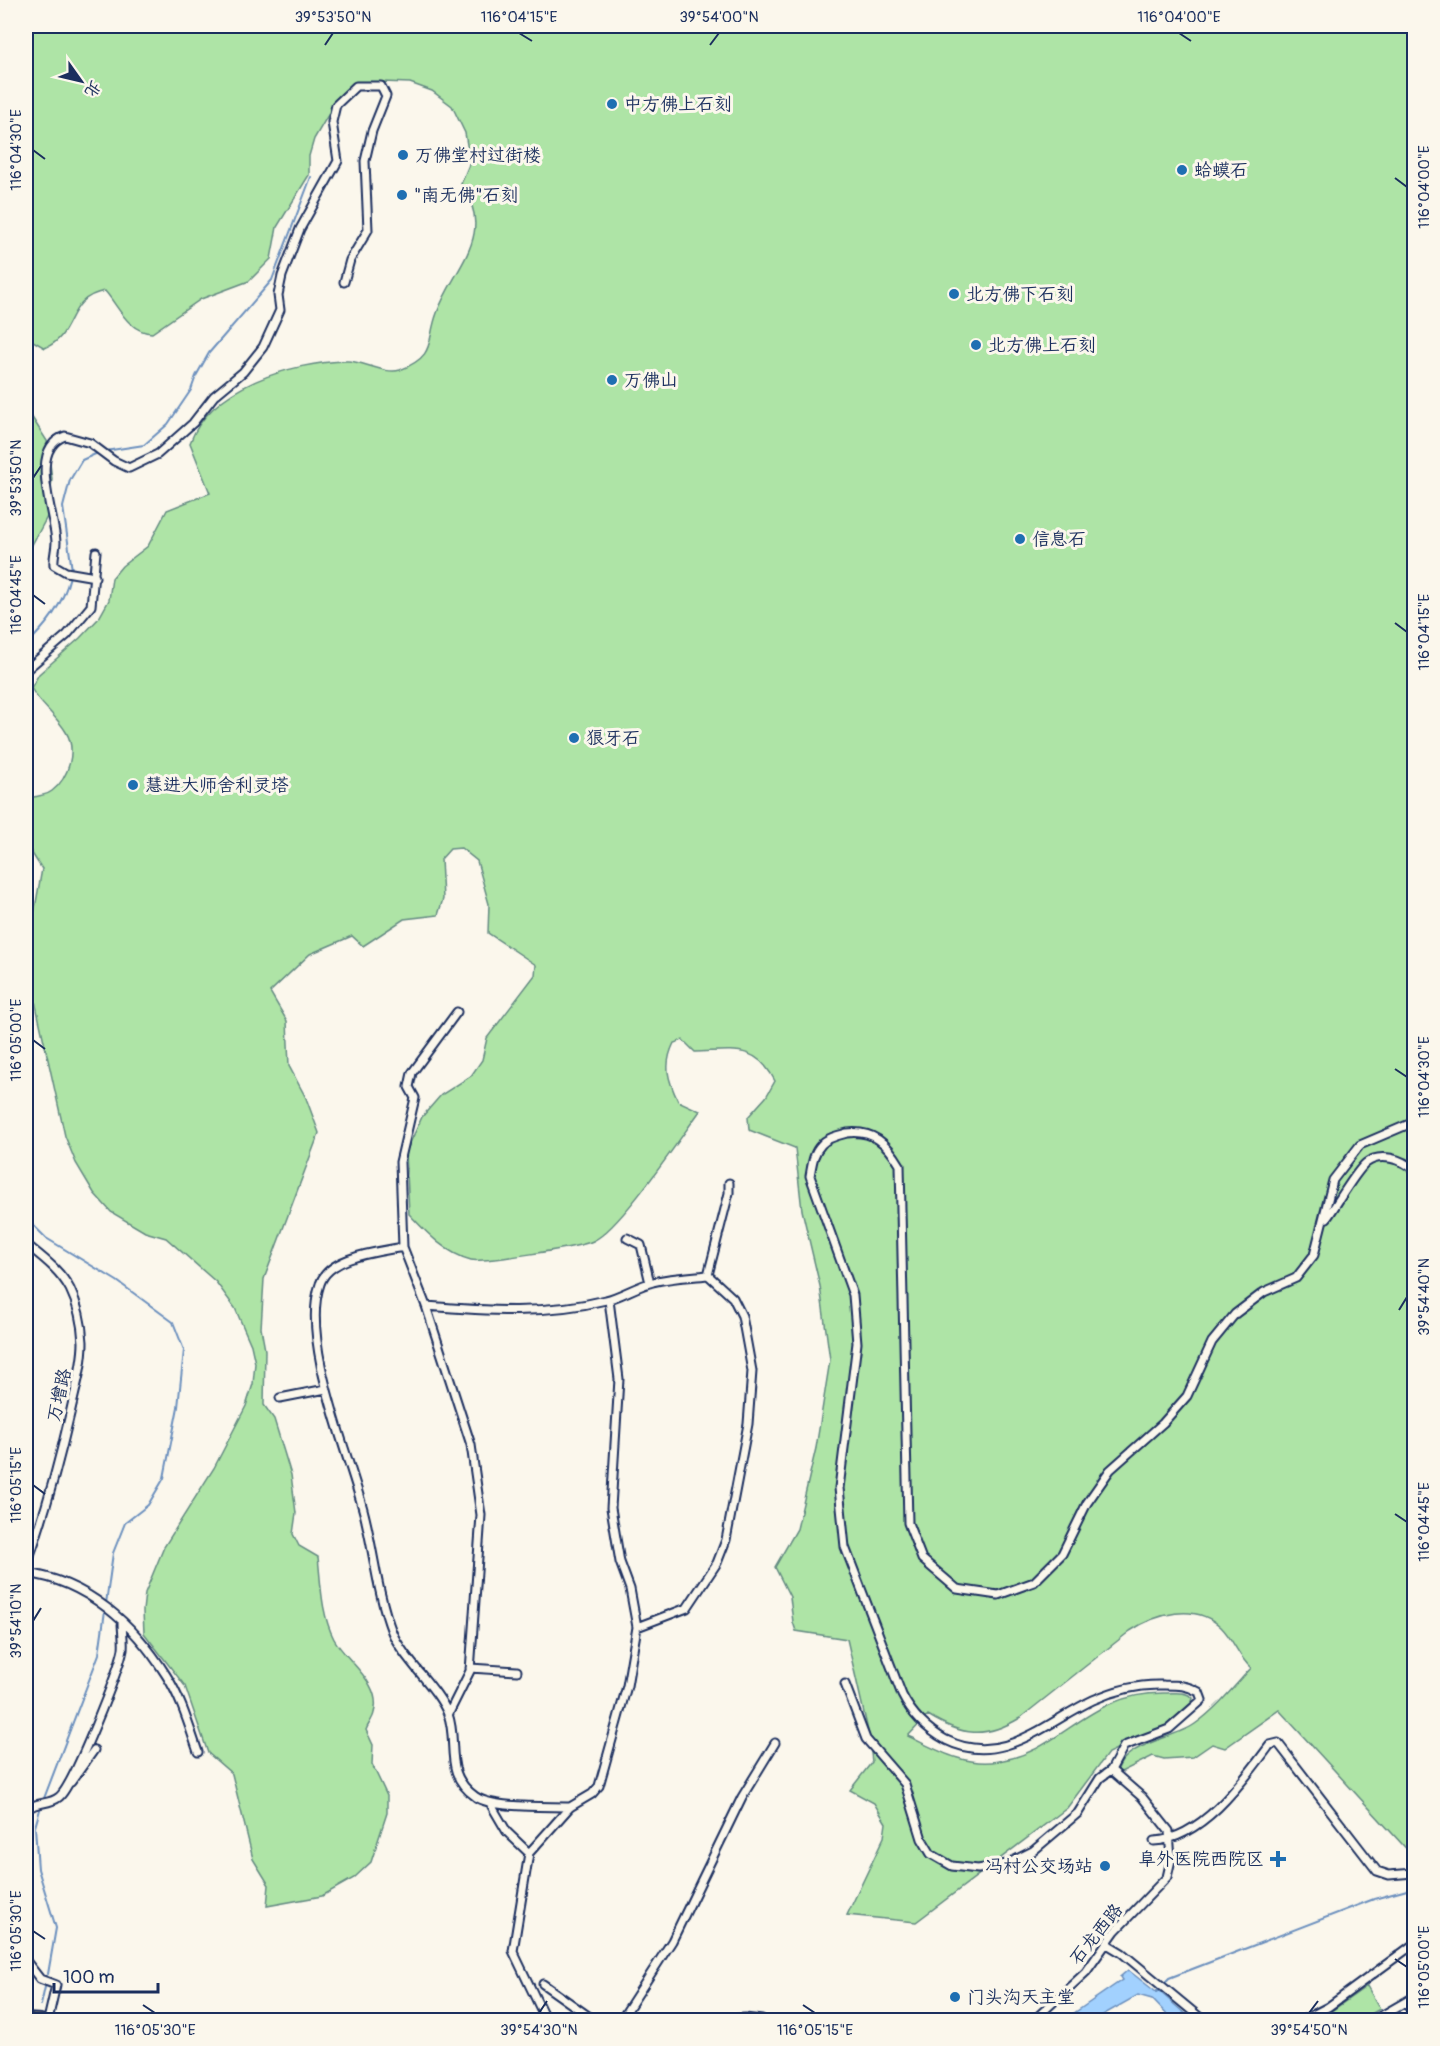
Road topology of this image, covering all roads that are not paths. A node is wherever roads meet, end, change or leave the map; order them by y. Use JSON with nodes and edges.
{"nodes":[{"id":1,"x":344,"y":282,"type":"dead end"},
{"id":2,"x":96,"y":552,"type":"dead end"},
{"id":3,"x":95,"y":577,"type":"junction"},
{"id":4,"x":26,"y":670,"type":"edge"},
{"id":5,"x":457,"y":1012,"type":"dead end"},
{"id":6,"x":1414,"y":1122,"type":"edge"},
{"id":7,"x":1414,"y":1170,"type":"edge"},
{"id":8,"x":729,"y":1183,"type":"dead end"},
{"id":9,"x":1324,"y":1222,"type":"junction"},
{"id":10,"x":627,"y":1238,"type":"dead end"},
{"id":11,"x":26,"y":1244,"type":"edge"},
{"id":12,"x":403,"y":1247,"type":"junction"},
{"id":13,"x":708,"y":1275,"type":"junction"},
{"id":14,"x":650,"y":1283,"type":"junction"},
{"id":15,"x":609,"y":1300,"type":"junction"},
{"id":16,"x":426,"y":1306,"type":"junction"},
{"id":17,"x":326,"y":1389,"type":"junction"},
{"id":18,"x":280,"y":1398,"type":"dead end"},
{"id":19,"x":26,"y":1567,"type":"edge"},
{"id":20,"x":26,"y":1573,"type":"edge"},
{"id":21,"x":122,"y":1622,"type":"junction"},
{"id":22,"x":637,"y":1627,"type":"junction"},
{"id":23,"x":470,"y":1668,"type":"junction"},
{"id":24,"x":517,"y":1671,"type":"dead end"},
{"id":25,"x":845,"y":1683,"type":"dead end"},
{"id":26,"x":448,"y":1715,"type":"junction"},
{"id":27,"x":776,"y":1743,"type":"dead end"},
{"id":28,"x":94,"y":1750,"type":"dead end"},
{"id":29,"x":198,"y":1752,"type":"dead end"},
{"id":30,"x":1111,"y":1770,"type":"junction"},
{"id":31,"x":65,"y":1788,"type":"junction"},
{"id":32,"x":490,"y":1803,"type":"junction"},
{"id":33,"x":570,"y":1807,"type":"junction"},
{"id":34,"x":26,"y":1811,"type":"edge"},
{"id":35,"x":1170,"y":1838,"type":"junction"},
{"id":36,"x":1154,"y":1841,"type":"dead end"},
{"id":37,"x":529,"y":1853,"type":"junction"},
{"id":38,"x":1414,"y":1873,"type":"edge"},
{"id":39,"x":26,"y":1911,"type":"edge"},
{"id":40,"x":26,"y":1926,"type":"edge"},
{"id":41,"x":1107,"y":1944,"type":"junction"},
{"id":42,"x":1414,"y":1944,"type":"edge"},
{"id":43,"x":26,"y":1961,"type":"edge"},
{"id":44,"x":543,"y":1984,"type":"dead end"},
{"id":45,"x":1414,"y":1997,"type":"edge"},
{"id":46,"x":1406,"y":2002,"type":"junction"},
{"id":47,"x":1414,"y":2016,"type":"edge"},
{"id":48,"x":26,"y":2019,"type":"edge"},
{"id":49,"x":41,"y":2020,"type":"edge"},
{"id":50,"x":48,"y":2020,"type":"edge"},
{"id":51,"x":546,"y":2020,"type":"edge"},
{"id":52,"x":594,"y":2020,"type":"edge"},
{"id":53,"x":621,"y":2020,"type":"edge"},
{"id":54,"x":708,"y":2020,"type":"edge"},
{"id":55,"x":762,"y":2020,"type":"edge"},
{"id":56,"x":1034,"y":2020,"type":"edge"},
{"id":57,"x":1203,"y":2020,"type":"edge"},
{"id":58,"x":1303,"y":2020,"type":"edge"},
{"id":59,"x":1374,"y":2020,"type":"edge"}],
"edges":[{"from":1,"to":3,"type":"street"},
{"from":2,"to":3,"type":"street"},
{"from":3,"to":4,"type":"street"},
{"from":5,"to":12,"type":"street"},
{"from":6,"to":9,"type":"street"},
{"from":7,"to":9,"type":"street"},
{"from":8,"to":13,"type":"street"},
{"from":9,"to":30,"type":"street"},
{"from":10,"to":14,"type":"street"},
{"from":11,"to":19,"type":"street","name":"万增路"},
{"from":12,"to":16,"type":"street"},
{"from":12,"to":17,"type":"street"},
{"from":13,"to":14,"type":"street"},
{"from":13,"to":22,"type":"street"},
{"from":14,"to":15,"type":"street"},
{"from":15,"to":16,"type":"street"},
{"from":15,"to":22,"type":"street"},
{"from":16,"to":23,"type":"street"},
{"from":17,"to":18,"type":"street"},
{"from":17,"to":26,"type":"street"},
{"from":20,"to":21,"type":"street"},
{"from":21,"to":29,"type":"street"},
{"from":21,"to":31,"type":"street"},
{"from":22,"to":33,"type":"street"},
{"from":23,"to":24,"type":"street"},
{"from":23,"to":26,"type":"street"},
{"from":25,"to":30,"type":"street"},
{"from":26,"to":32,"type":"street"},
{"from":27,"to":53,"type":"street"},
{"from":28,"to":31,"type":"street"},
{"from":30,"to":35,"type":"street"},
{"from":31,"to":34,"type":"street"},
{"from":32,"to":33,"type":"street"},
{"from":32,"to":37,"type":"street"},
{"from":33,"to":37,"type":"street"},
{"from":35,"to":36,"type":"street"},
{"from":35,"to":38,"type":"street"},
{"from":35,"to":41,"type":"street","name":"石龙西路"},
{"from":37,"to":51,"type":"street"},
{"from":39,"to":40,"type":"street"},
{"from":41,"to":56,"type":"street","name":"石龙西路"},
{"from":41,"to":57,"type":"street"},
{"from":42,"to":58,"type":"street"},
{"from":43,"to":50,"type":"street"},
{"from":44,"to":52,"type":"street"},
{"from":45,"to":46,"type":"street"},
{"from":46,"to":47,"type":"street"},
{"from":46,"to":59,"type":"street"},
{"from":48,"to":49,"type":"main road"},
{"from":54,"to":55,"type":"street"}]}
